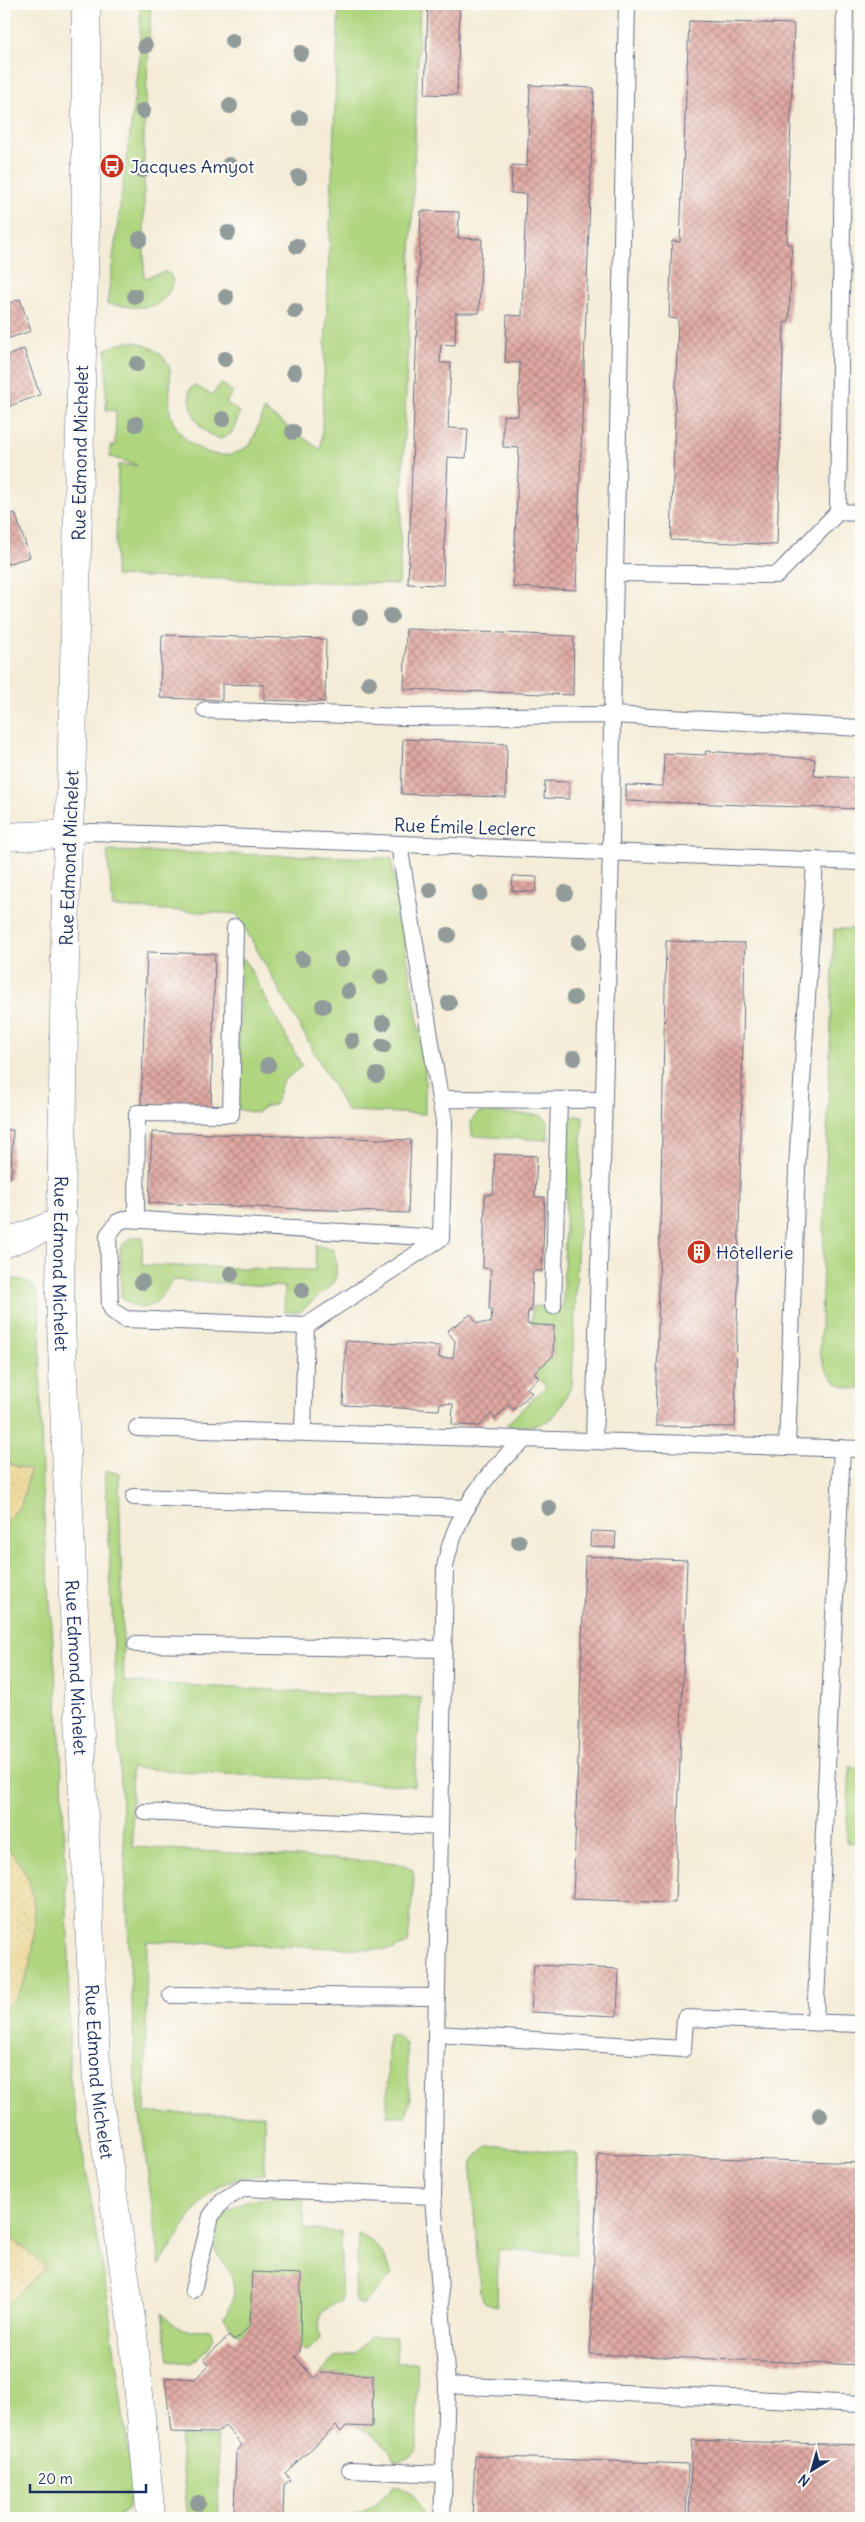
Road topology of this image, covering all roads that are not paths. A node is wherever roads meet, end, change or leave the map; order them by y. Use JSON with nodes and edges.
{"nodes":[{"id":1,"x":86,"y":4,"type":"edge"},
{"id":2,"x":627,"y":4,"type":"edge"},
{"id":3,"x":845,"y":4,"type":"edge"},
{"id":4,"x":838,"y":512,"type":"junction"},
{"id":5,"x":861,"y":512,"type":"edge"},
{"id":6,"x":615,"y":572,"type":"junction"},
{"id":7,"x":206,"y":710,"type":"dead end"},
{"id":8,"x":612,"y":715,"type":"junction"},
{"id":9,"x":861,"y":728,"type":"edge"},
{"id":10,"x":68,"y":834,"type":"junction"},
{"id":11,"x":4,"y":837,"type":"edge"},
{"id":12,"x":399,"y":844,"type":"junction"},
{"id":13,"x":611,"y":852,"type":"junction"},
{"id":14,"x":815,"y":860,"type":"junction"},
{"id":15,"x":861,"y":862,"type":"edge"},
{"id":16,"x":235,"y":927,"type":"dead end"},
{"id":17,"x":440,"y":1099,"type":"junction"},
{"id":18,"x":559,"y":1100,"type":"junction"},
{"id":19,"x":603,"y":1100,"type":"junction"},
{"id":20,"x":136,"y":1219,"type":"junction"},
{"id":21,"x":63,"y":1221,"type":"junction"},
{"id":22,"x":441,"y":1238,"type":"junction"},
{"id":23,"x":4,"y":1244,"type":"edge"},
{"id":24,"x":553,"y":1306,"type":"dead end"},
{"id":25,"x":306,"y":1326,"type":"junction"},
{"id":26,"x":137,"y":1428,"type":"dead end"},
{"id":27,"x":303,"y":1432,"type":"junction"},
{"id":28,"x":526,"y":1439,"type":"junction"},
{"id":29,"x":594,"y":1441,"type":"junction"},
{"id":30,"x":787,"y":1447,"type":"junction"},
{"id":31,"x":842,"y":1448,"type":"junction"},
{"id":32,"x":861,"y":1449,"type":"edge"},
{"id":33,"x":134,"y":1497,"type":"dead end"},
{"id":34,"x":467,"y":1508,"type":"junction"},
{"id":35,"x":136,"y":1644,"type":"dead end"},
{"id":36,"x":444,"y":1649,"type":"junction"},
{"id":37,"x":145,"y":1812,"type":"dead end"},
{"id":38,"x":440,"y":1827,"type":"junction"},
{"id":39,"x":171,"y":1994,"type":"dead end"},
{"id":40,"x":437,"y":1997,"type":"junction"},
{"id":41,"x":815,"y":2022,"type":"junction"},
{"id":42,"x":861,"y":2024,"type":"edge"},
{"id":43,"x":436,"y":2034,"type":"junction"},
{"id":44,"x":434,"y":2196,"type":"junction"},
{"id":45,"x":193,"y":2290,"type":"dead end"},
{"id":46,"x":447,"y":2385,"type":"junction"},
{"id":47,"x":861,"y":2404,"type":"edge"},
{"id":48,"x":350,"y":2470,"type":"dead end"},
{"id":49,"x":444,"y":2474,"type":"junction"},
{"id":50,"x":152,"y":2518,"type":"edge"},
{"id":51,"x":442,"y":2518,"type":"edge"}],
"edges":[{"from":1,"to":10,"type":"street","name":"Rue Edmond Michelet"},
{"from":2,"to":6,"type":"lane"},
{"from":3,"to":4,"type":"lane"},
{"from":4,"to":5,"type":"lane"},
{"from":4,"to":6,"type":"lane"},
{"from":6,"to":8,"type":"lane"},
{"from":7,"to":8,"type":"lane"},
{"from":8,"to":9,"type":"lane"},
{"from":8,"to":13,"type":"lane"},
{"from":10,"to":11,"type":"street"},
{"from":10,"to":12,"type":"lane","name":"Rue Émile Leclerc"},
{"from":10,"to":21,"type":"street","name":"Rue Edmond Michelet"},
{"from":12,"to":13,"type":"lane","name":"Rue Émile Leclerc"},
{"from":12,"to":17,"type":"lane"},
{"from":13,"to":14,"type":"lane","name":"Rue Émile Leclerc"},
{"from":13,"to":19,"type":"lane"},
{"from":14,"to":15,"type":"lane","name":"Rue Émile Leclerc"},
{"from":14,"to":30,"type":"lane"},
{"from":16,"to":20,"type":"lane"},
{"from":17,"to":18,"type":"lane"},
{"from":17,"to":22,"type":"lane"},
{"from":18,"to":19,"type":"lane"},
{"from":18,"to":24,"type":"lane"},
{"from":19,"to":29,"type":"lane"},
{"from":20,"to":22,"type":"lane"},
{"from":20,"to":25,"type":"lane"},
{"from":21,"to":23,"type":"street"},
{"from":21,"to":50,"type":"street","name":"Rue Edmond Michelet"},
{"from":22,"to":25,"type":"lane"},
{"from":25,"to":27,"type":"lane"},
{"from":26,"to":27,"type":"lane"},
{"from":27,"to":28,"type":"lane"},
{"from":28,"to":29,"type":"lane"},
{"from":28,"to":34,"type":"lane"},
{"from":29,"to":30,"type":"lane"},
{"from":30,"to":31,"type":"lane"},
{"from":31,"to":32,"type":"lane"},
{"from":31,"to":41,"type":"lane"},
{"from":33,"to":34,"type":"lane"},
{"from":34,"to":36,"type":"lane"},
{"from":35,"to":36,"type":"lane"},
{"from":36,"to":38,"type":"lane"},
{"from":37,"to":38,"type":"lane"},
{"from":38,"to":40,"type":"lane"},
{"from":39,"to":40,"type":"lane"},
{"from":40,"to":43,"type":"lane"},
{"from":41,"to":42,"type":"lane"},
{"from":41,"to":43,"type":"lane"},
{"from":43,"to":44,"type":"lane"},
{"from":44,"to":45,"type":"lane"},
{"from":44,"to":46,"type":"lane"},
{"from":46,"to":47,"type":"lane"},
{"from":46,"to":49,"type":"lane"},
{"from":48,"to":49,"type":"lane"},
{"from":49,"to":51,"type":"lane"}]}
